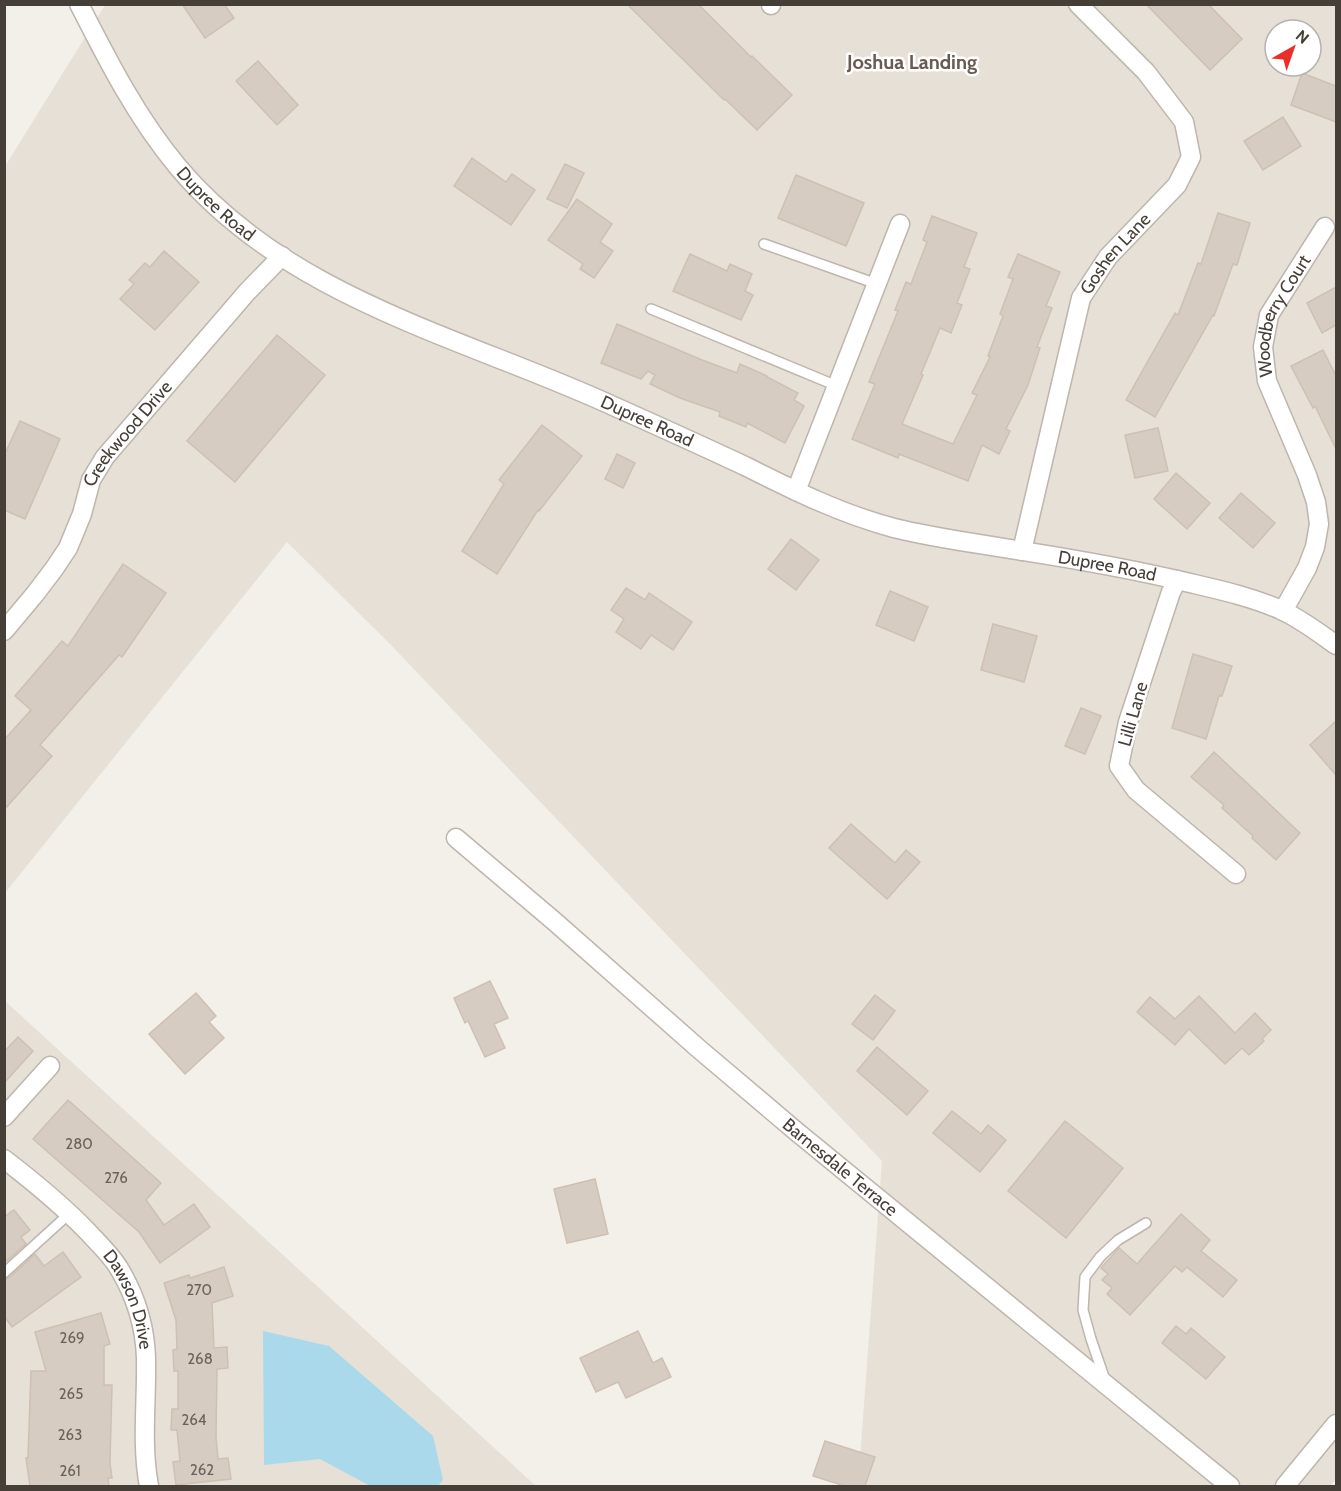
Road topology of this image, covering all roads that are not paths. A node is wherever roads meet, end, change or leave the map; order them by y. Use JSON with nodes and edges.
{"nodes":[{"id":1,"x":1078,"y":4,"type":"edge"},
{"id":2,"x":82,"y":10,"type":"edge"},
{"id":3,"x":900,"y":224,"type":"dead end"},
{"id":4,"x":1325,"y":227,"type":"dead end"},
{"id":5,"x":764,"y":244,"type":"dead end"},
{"id":6,"x":282,"y":256,"type":"junction"},
{"id":7,"x":877,"y":284,"type":"junction"},
{"id":8,"x":651,"y":309,"type":"dead end"},
{"id":9,"x":837,"y":386,"type":"junction"},
{"id":10,"x":796,"y":491,"type":"junction"},
{"id":11,"x":1022,"y":551,"type":"junction"},
{"id":12,"x":1177,"y":579,"type":"junction"},
{"id":13,"x":1283,"y":611,"type":"junction"},
{"id":14,"x":4,"y":631,"type":"edge"},
{"id":15,"x":1336,"y":645,"type":"edge"},
{"id":16,"x":456,"y":838,"type":"dead end"},
{"id":17,"x":1236,"y":874,"type":"dead end"},
{"id":18,"x":50,"y":1066,"type":"dead end"},
{"id":19,"x":4,"y":1117,"type":"edge"},
{"id":20,"x":4,"y":1159,"type":"edge"},
{"id":21,"x":70,"y":1213,"type":"junction"},
{"id":22,"x":1146,"y":1223,"type":"dead end"},
{"id":23,"x":4,"y":1273,"type":"edge"},
{"id":24,"x":1108,"y":1386,"type":"junction"},
{"id":25,"x":1336,"y":1424,"type":"edge"},
{"id":26,"x":149,"y":1486,"type":"edge"},
{"id":27,"x":1230,"y":1486,"type":"edge"},
{"id":28,"x":1285,"y":1486,"type":"edge"}],
"edges":[{"from":1,"to":11,"type":"street","name":"Goshen Lane"},
{"from":2,"to":6,"type":"street","name":"Dupree Road"},
{"from":3,"to":7,"type":"street"},
{"from":4,"to":13,"type":"street","name":"Woodberry Court"},
{"from":5,"to":7,"type":"lane"},
{"from":6,"to":10,"type":"street","name":"Dupree Road"},
{"from":6,"to":14,"type":"street","name":"Creekwood Drive"},
{"from":7,"to":9,"type":"street"},
{"from":8,"to":9,"type":"lane"},
{"from":9,"to":10,"type":"street"},
{"from":10,"to":11,"type":"street","name":"Dupree Road"},
{"from":11,"to":12,"type":"street","name":"Dupree Road"},
{"from":12,"to":13,"type":"street","name":"Dupree Road"},
{"from":12,"to":17,"type":"street","name":"Lilli Lane"},
{"from":13,"to":15,"type":"street","name":"Dupree Road"},
{"from":16,"to":24,"type":"street","name":"Barnesdale Terrace"},
{"from":18,"to":19,"type":"street"},
{"from":20,"to":21,"type":"street","name":"Dawson Drive"},
{"from":21,"to":23,"type":"lane"},
{"from":21,"to":26,"type":"street","name":"Dawson Drive"},
{"from":22,"to":24,"type":"lane"},
{"from":24,"to":27,"type":"street","name":"Barnesdale Terrace"},
{"from":25,"to":28,"type":"street"}]}
